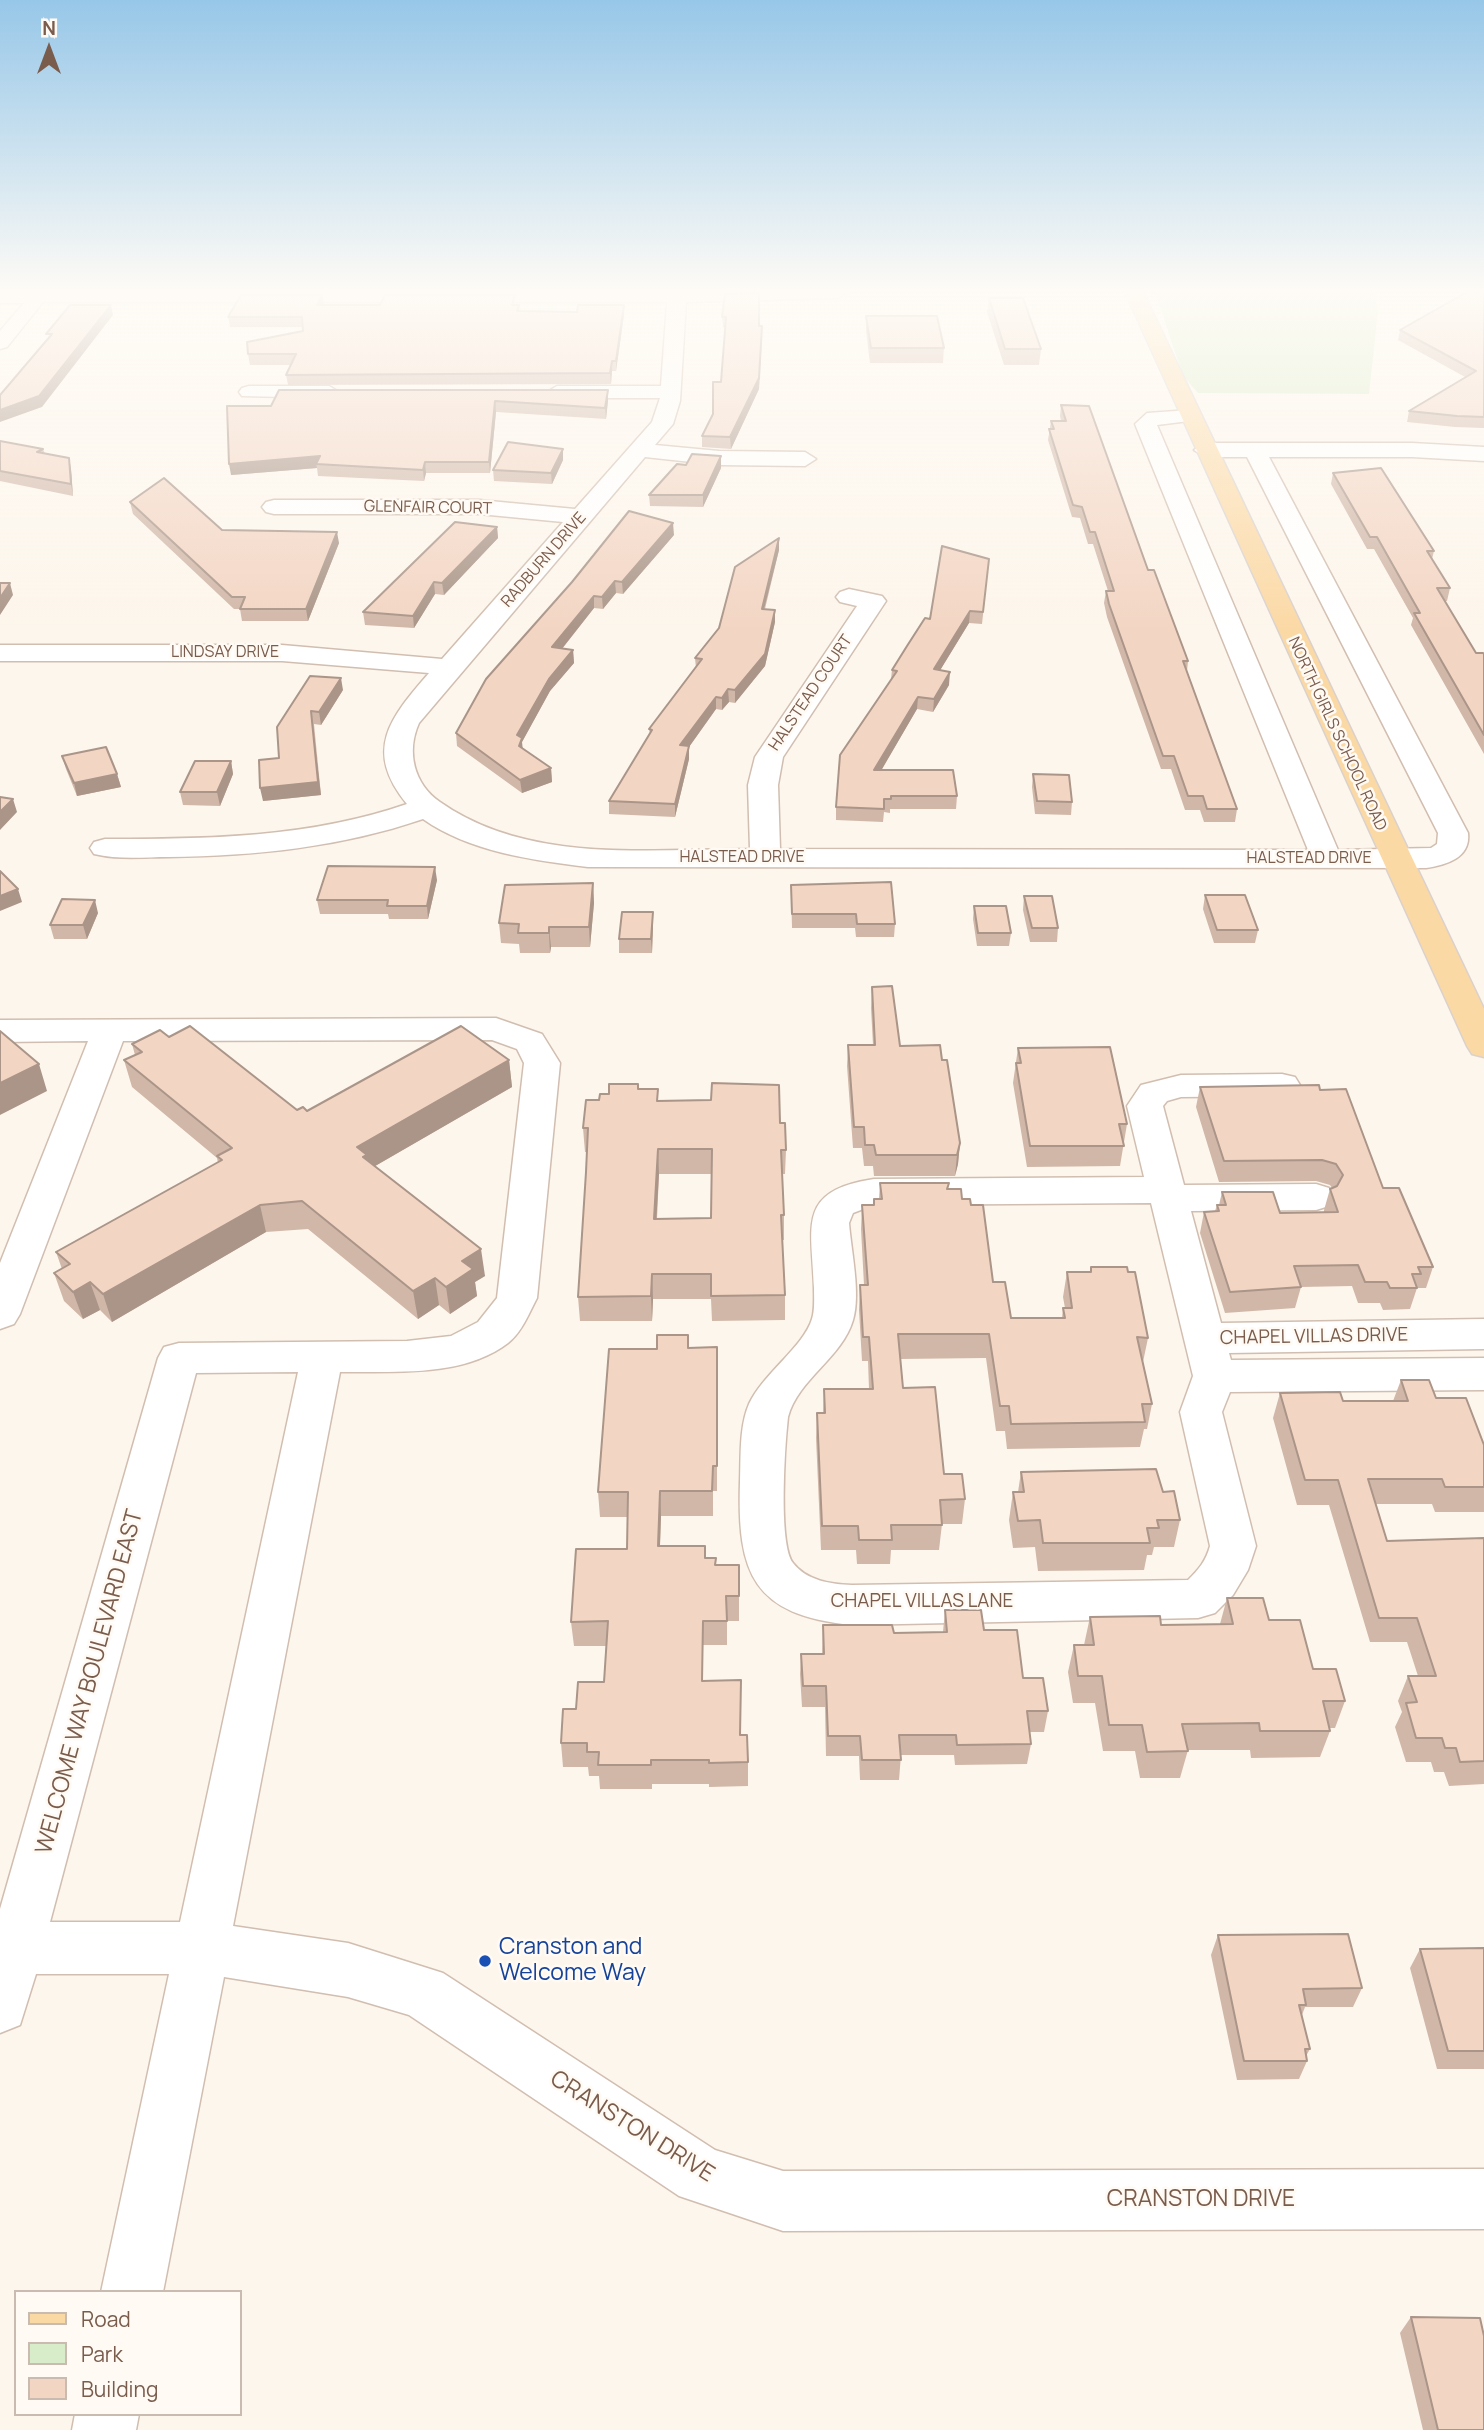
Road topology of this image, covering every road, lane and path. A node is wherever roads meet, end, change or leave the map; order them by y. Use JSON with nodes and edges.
{"nodes":[{"id":1,"x":667,"y":405,"type":"edge"},
{"id":2,"x":1184,"y":405,"type":"edge"},
{"id":3,"x":1189,"y":416,"type":"junction"},
{"id":4,"x":642,"y":450,"type":"junction"},
{"id":5,"x":1205,"y":450,"type":"junction"},
{"id":6,"x":1255,"y":450,"type":"junction"},
{"id":7,"x":1484,"y":454,"type":"edge"},
{"id":8,"x":805,"y":459,"type":"dead end"},
{"id":9,"x":274,"y":507,"type":"dead end"},
{"id":10,"x":582,"y":517,"type":"junction"},
{"id":11,"x":849,"y":597,"type":"dead end"},
{"id":12,"x":0,"y":653,"type":"edge"},
{"id":13,"x":450,"y":668,"type":"junction"},
{"id":14,"x":428,"y":807,"type":"junction"},
{"id":15,"x":105,"y":848,"type":"dead end"},
{"id":16,"x":765,"y":857,"type":"junction"},
{"id":17,"x":1326,"y":859,"type":"junction"},
{"id":18,"x":1395,"y":859,"type":"junction"},
{"id":19,"x":1476,"y":1012,"type":"edge"},
{"id":20,"x":110,"y":1030,"type":"junction"},
{"id":21,"x":0,"y":1031,"type":"edge"},
{"id":22,"x":1484,"y":1045,"type":"edge"},
{"id":23,"x":1282,"y":1085,"type":"edge"},
{"id":24,"x":1166,"y":1194,"type":"junction"},
{"id":25,"x":1316,"y":1197,"type":"dead end"},
{"id":26,"x":0,"y":1314,"type":"edge"},
{"id":27,"x":1484,"y":1334,"type":"edge"},
{"id":28,"x":1209,"y":1357,"type":"junction"},
{"id":29,"x":322,"y":1358,"type":"junction"},
{"id":30,"x":1484,"y":1374,"type":"edge"},
{"id":31,"x":16,"y":1948,"type":"junction"},
{"id":32,"x":203,"y":1948,"type":"junction"},
{"id":33,"x":0,"y":2006,"type":"edge"},
{"id":34,"x":1484,"y":2199,"type":"edge"},
{"id":35,"x":132,"y":2290,"type":"edge"}],
"edges":[{"from":1,"to":4,"type":"street","name":"RADBURN DRIVE"},
{"from":2,"to":3,"type":"main road","name":"NORTH GIRLS SCHOOL ROAD"},
{"from":3,"to":5,"type":"main road","name":"NORTH GIRLS SCHOOL ROAD"},
{"from":3,"to":17,"type":"street"},
{"from":4,"to":8,"type":"street"},
{"from":4,"to":10,"type":"street","name":"RADBURN DRIVE"},
{"from":5,"to":6,"type":"street"},
{"from":5,"to":18,"type":"main road","name":"NORTH GIRLS SCHOOL ROAD"},
{"from":6,"to":7,"type":"street"},
{"from":6,"to":18,"type":"street"},
{"from":9,"to":10,"type":"street","name":"GLENFAIR COURT"},
{"from":10,"to":13,"type":"street","name":"RADBURN DRIVE"},
{"from":11,"to":16,"type":"street","name":"HALSTEAD COURT"},
{"from":12,"to":13,"type":"street","name":"LINDSAY DRIVE"},
{"from":13,"to":14,"type":"street","name":"RADBURN DRIVE"},
{"from":14,"to":15,"type":"street"},
{"from":14,"to":16,"type":"street","name":"HALSTEAD DRIVE"},
{"from":16,"to":17,"type":"street","name":"HALSTEAD DRIVE"},
{"from":17,"to":18,"type":"street","name":"HALSTEAD DRIVE"},
{"from":18,"to":19,"type":"main road","name":"NORTH GIRLS SCHOOL ROAD"},
{"from":19,"to":22,"type":"main road","name":"NORTH GIRLS SCHOOL ROAD"},
{"from":20,"to":21,"type":"street"},
{"from":20,"to":26,"type":"street"},
{"from":20,"to":29,"type":"street"},
{"from":23,"to":24,"type":"street","name":"CHAPEL VILLAS DRIVE"},
{"from":24,"to":25,"type":"street"},
{"from":24,"to":28,"type":"street","name":"CHAPEL VILLAS DRIVE"},
{"from":24,"to":28,"type":"street","name":"CHAPEL VILLAS LANE"},
{"from":27,"to":28,"type":"street","name":"CHAPEL VILLAS DRIVE"},
{"from":28,"to":30,"type":"street"},
{"from":29,"to":31,"type":"street","name":"WELCOME WAY BOULEVARD EAST"},
{"from":29,"to":32,"type":"street"},
{"from":31,"to":32,"type":"street","name":"CRANSTON DRIVE"},
{"from":31,"to":33,"type":"street","name":"WELCOME WAY BOULEVARD EAST"},
{"from":32,"to":34,"type":"street","name":"CRANSTON DRIVE"},
{"from":32,"to":35,"type":"street"}]}
